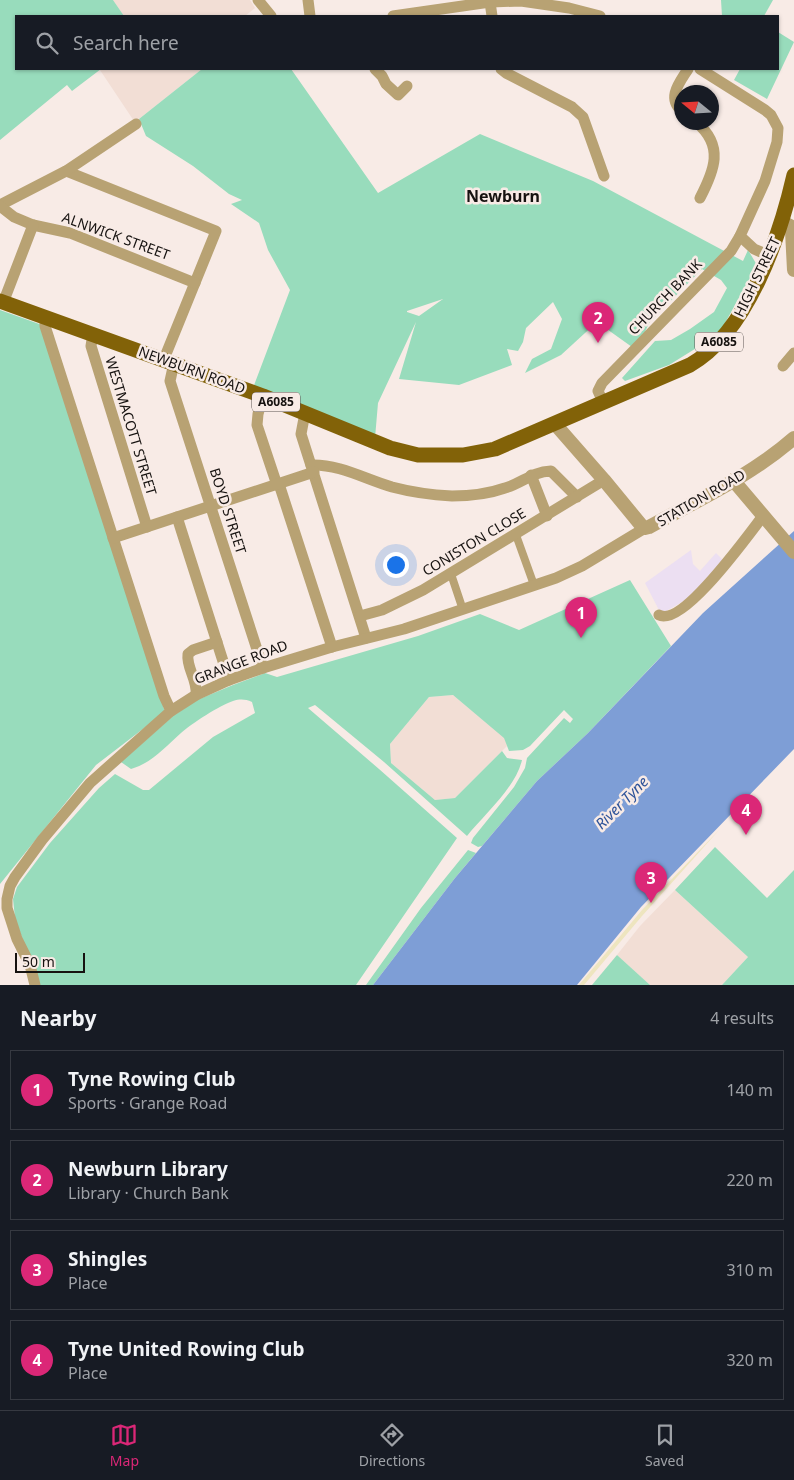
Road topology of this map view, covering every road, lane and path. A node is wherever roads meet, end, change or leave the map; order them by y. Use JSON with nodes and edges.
{"nodes":[{"id":1,"x":258,"y":0,"type":"edge"},
{"id":2,"x":308,"y":0,"type":"edge"},
{"id":3,"x":490,"y":2,"type":"junction"},
{"id":4,"x":571,"y":4,"type":"edge"},
{"id":5,"x":269,"y":15,"type":"edge"},
{"id":6,"x":310,"y":15,"type":"edge"},
{"id":7,"x":400,"y":15,"type":"edge"},
{"id":8,"x":492,"y":15,"type":"edge"},
{"id":9,"x":598,"y":15,"type":"edge"},
{"id":10,"x":376,"y":70,"type":"edge"},
{"id":11,"x":502,"y":70,"type":"edge"},
{"id":12,"x":687,"y":70,"type":"edge"},
{"id":13,"x":702,"y":70,"type":"edge"},
{"id":14,"x":679,"y":85,"type":"edge"},
{"id":15,"x":407,"y":86,"type":"dead end"},
{"id":16,"x":136,"y":124,"type":"dead end"},
{"id":17,"x":702,"y":130,"type":"edge"},
{"id":18,"x":66,"y":171,"type":"junction"},
{"id":19,"x":794,"y":175,"type":"edge"},
{"id":20,"x":604,"y":176,"type":"dead end"},
{"id":21,"x":700,"y":198,"type":"dead end"},
{"id":22,"x":0,"y":205,"type":"edge"},
{"id":23,"x":782,"y":222,"type":"junction"},
{"id":24,"x":33,"y":225,"type":"junction"},
{"id":25,"x":740,"y":236,"type":"junction"},
{"id":26,"x":770,"y":256,"type":"junction"},
{"id":27,"x":794,"y":270,"type":"edge"},
{"id":28,"x":196,"y":282,"type":"junction"},
{"id":29,"x":2,"y":302,"type":"edge"},
{"id":30,"x":45,"y":316,"type":"junction"},
{"id":31,"x":93,"y":334,"type":"junction"},
{"id":32,"x":794,"y":353,"type":"edge"},
{"id":33,"x":168,"y":361,"type":"junction"},
{"id":34,"x":783,"y":366,"type":"dead end"},
{"id":35,"x":263,"y":396,"type":"junction"},
{"id":36,"x":602,"y":402,"type":"junction"},
{"id":37,"x":305,"y":414,"type":"junction"},
{"id":38,"x":555,"y":424,"type":"junction"},
{"id":39,"x":794,"y":438,"type":"edge"},
{"id":40,"x":313,"y":468,"type":"junction"},
{"id":41,"x":532,"y":475,"type":"junction"},
{"id":42,"x":604,"y":480,"type":"junction"},
{"id":43,"x":732,"y":480,"type":"junction"},
{"id":44,"x":278,"y":485,"type":"junction"},
{"id":45,"x":577,"y":498,"type":"junction"},
{"id":46,"x":211,"y":506,"type":"junction"},
{"id":47,"x":546,"y":516,"type":"junction"},
{"id":48,"x":763,"y":516,"type":"junction"},
{"id":49,"x":177,"y":517,"type":"junction"},
{"id":50,"x":147,"y":527,"type":"junction"},
{"id":51,"x":645,"y":528,"type":"junction"},
{"id":52,"x":516,"y":535,"type":"junction"},
{"id":53,"x":113,"y":538,"type":"junction"},
{"id":54,"x":794,"y":552,"type":"edge"},
{"id":55,"x":451,"y":574,"type":"junction"},
{"id":56,"x":534,"y":585,"type":"junction"},
{"id":57,"x":463,"y":610,"type":"junction"},
{"id":58,"x":659,"y":615,"type":"dead end"},
{"id":59,"x":360,"y":616,"type":"junction"},
{"id":60,"x":366,"y":638,"type":"junction"},
{"id":61,"x":217,"y":642,"type":"junction"},
{"id":62,"x":332,"y":647,"type":"junction"},
{"id":63,"x":263,"y":668,"type":"junction"},
{"id":64,"x":229,"y":680,"type":"junction"},
{"id":65,"x":196,"y":695,"type":"junction"},
{"id":66,"x":171,"y":711,"type":"junction"},
{"id":67,"x":35,"y":985,"type":"edge"}],
"edges":[{"from":1,"to":5,"type":"street"},
{"from":2,"to":6,"type":"street"},
{"from":3,"to":4,"type":"street"},
{"from":3,"to":7,"type":"street"},
{"from":3,"to":8,"type":"street"},
{"from":4,"to":9,"type":"street"},
{"from":10,"to":15,"type":"street"},
{"from":11,"to":20,"type":"street"},
{"from":12,"to":14,"type":"street"},
{"from":13,"to":25,"type":"street","name":"CHURCH BANK"},
{"from":16,"to":18,"type":"street"},
{"from":17,"to":21,"type":"street"},
{"from":18,"to":22,"type":"street"},
{"from":18,"to":28,"type":"street","name":"BOYD STREET"},
{"from":19,"to":23,"type":"main road","name":"HIGH STREET","number":"A6085"},
{"from":22,"to":24,"type":"street","name":"ALNWICK STREET"},
{"from":23,"to":26,"type":"main road","name":"HIGH STREET","number":"A6085"},
{"from":23,"to":27,"type":"street"},
{"from":24,"to":28,"type":"street","name":"ALNWICK STREET"},
{"from":24,"to":29,"type":"street"},
{"from":25,"to":26,"type":"street"},
{"from":25,"to":36,"type":"street","name":"CHURCH BANK"},
{"from":26,"to":36,"type":"main road","name":"HIGH STREET","number":"A6085"},
{"from":28,"to":33,"type":"street","name":"BOYD STREET"},
{"from":29,"to":30,"type":"main road","name":"NEWBURN ROAD","number":"A6085"},
{"from":30,"to":31,"type":"main road","name":"NEWBURN ROAD","number":"A6085"},
{"from":30,"to":53,"type":"street"},
{"from":31,"to":33,"type":"main road","name":"NEWBURN ROAD","number":"A6085"},
{"from":31,"to":50,"type":"street","name":"WESTMACOTT STREET"},
{"from":32,"to":34,"type":"street"},
{"from":33,"to":35,"type":"main road","name":"NEWBURN ROAD","number":"A6085"},
{"from":33,"to":46,"type":"street","name":"BOYD STREET"},
{"from":35,"to":37,"type":"main road","name":"NEWBURN ROAD","number":"A6085"},
{"from":35,"to":44,"type":"street"},
{"from":36,"to":38,"type":"main road","name":"HIGH STREET","number":"A6085"},
{"from":37,"to":38,"type":"main road","name":"NEWBURN ROAD","number":"A6085"},
{"from":37,"to":40,"type":"street"},
{"from":38,"to":42,"type":"street","name":"STATION ROAD"},
{"from":39,"to":43,"type":"street","name":"STATION ROAD"},
{"from":40,"to":41,"type":"street"},
{"from":40,"to":44,"type":"street"},
{"from":40,"to":59,"type":"street"},
{"from":41,"to":45,"type":"street"},
{"from":41,"to":47,"type":"street","name":"CONISTON CLOSE"},
{"from":42,"to":45,"type":"street","name":"CONISTON CLOSE"},
{"from":42,"to":51,"type":"street","name":"STATION ROAD"},
{"from":43,"to":48,"type":"street"},
{"from":43,"to":51,"type":"street","name":"STATION ROAD"},
{"from":44,"to":46,"type":"street"},
{"from":44,"to":62,"type":"street"},
{"from":45,"to":47,"type":"street","name":"CONISTON CLOSE"},
{"from":46,"to":49,"type":"street"},
{"from":46,"to":63,"type":"street","name":"BOYD STREET"},
{"from":47,"to":52,"type":"street","name":"CONISTON CLOSE"},
{"from":48,"to":54,"type":"street"},
{"from":48,"to":58,"type":"street"},
{"from":49,"to":50,"type":"street"},
{"from":49,"to":61,"type":"street"},
{"from":50,"to":53,"type":"street"},
{"from":51,"to":56,"type":"street","name":"GRANGE ROAD"},
{"from":52,"to":55,"type":"street","name":"CONISTON CLOSE"},
{"from":52,"to":56,"type":"street"},
{"from":53,"to":66,"type":"street"},
{"from":55,"to":57,"type":"street"},
{"from":55,"to":59,"type":"street","name":"CONISTON CLOSE"},
{"from":56,"to":57,"type":"street","name":"GRANGE ROAD"},
{"from":57,"to":60,"type":"street","name":"GRANGE ROAD"},
{"from":59,"to":60,"type":"street"},
{"from":60,"to":62,"type":"street","name":"GRANGE ROAD"},
{"from":61,"to":64,"type":"street"},
{"from":61,"to":65,"type":"street"},
{"from":62,"to":63,"type":"street","name":"GRANGE ROAD"},
{"from":63,"to":64,"type":"street","name":"GRANGE ROAD"},
{"from":64,"to":65,"type":"street","name":"GRANGE ROAD"},
{"from":65,"to":66,"type":"street","name":"GRANGE ROAD"},
{"from":66,"to":67,"type":"street","name":"GRANGE ROAD"}]}
